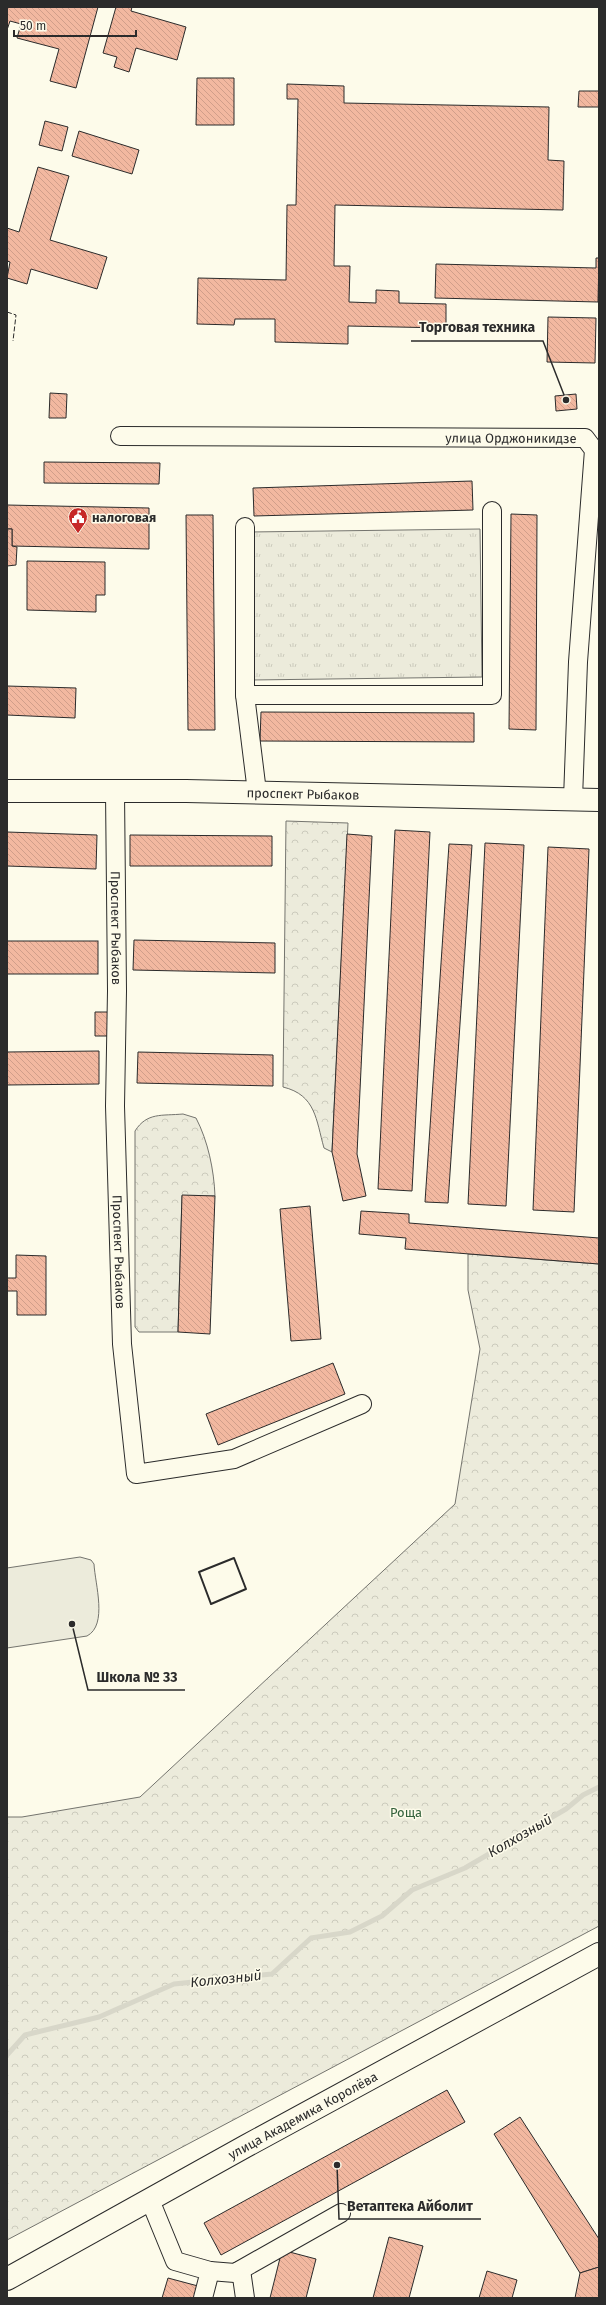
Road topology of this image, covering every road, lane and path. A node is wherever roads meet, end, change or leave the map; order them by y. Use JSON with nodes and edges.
{"nodes":[{"id":1,"x":120,"y":436,"type":"dead end"},
{"id":2,"x":492,"y":511,"type":"dead end"},
{"id":3,"x":245,"y":527,"type":"dead end"},
{"id":4,"x":245,"y":695,"type":"junction"},
{"id":5,"x":7,"y":791,"type":"edge"},
{"id":6,"x":115,"y":792,"type":"junction"},
{"id":7,"x":257,"y":792,"type":"junction"},
{"id":8,"x":573,"y":799,"type":"junction"},
{"id":9,"x":599,"y":800,"type":"edge"},
{"id":10,"x":362,"y":1404,"type":"dead end"},
{"id":11,"x":599,"y":1954,"type":"edge"},
{"id":12,"x":150,"y":2200,"type":"junction"},
{"id":13,"x":341,"y":2213,"type":"dead end"},
{"id":14,"x":241,"y":2270,"type":"junction"},
{"id":15,"x":210,"y":2271,"type":"junction"},
{"id":16,"x":7,"y":2279,"type":"edge"},
{"id":17,"x":203,"y":2298,"type":"edge"},
{"id":18,"x":245,"y":2298,"type":"edge"}],
"edges":[{"from":1,"to":8,"type":"street","name":"улица Орджоникидзе"},
{"from":2,"to":4,"type":"street"},
{"from":3,"to":4,"type":"street"},
{"from":4,"to":7,"type":"street"},
{"from":5,"to":6,"type":"main road","name":"проспект Рыбаков"},
{"from":6,"to":7,"type":"main road","name":"проспект Рыбаков"},
{"from":6,"to":10,"type":"street","name":"Проспект Рыбаков"},
{"from":7,"to":8,"type":"main road","name":"проспект Рыбаков"},
{"from":8,"to":9,"type":"main road","name":"проспект Рыбаков"},
{"from":11,"to":12,"type":"main road","name":"улица Академика Королёва"},
{"from":12,"to":15,"type":"street"},
{"from":12,"to":16,"type":"main road","name":"улица Академика Королёва"},
{"from":13,"to":14,"type":"street"},
{"from":14,"to":15,"type":"street"},
{"from":14,"to":18,"type":"street"},
{"from":15,"to":17,"type":"street"}]}
